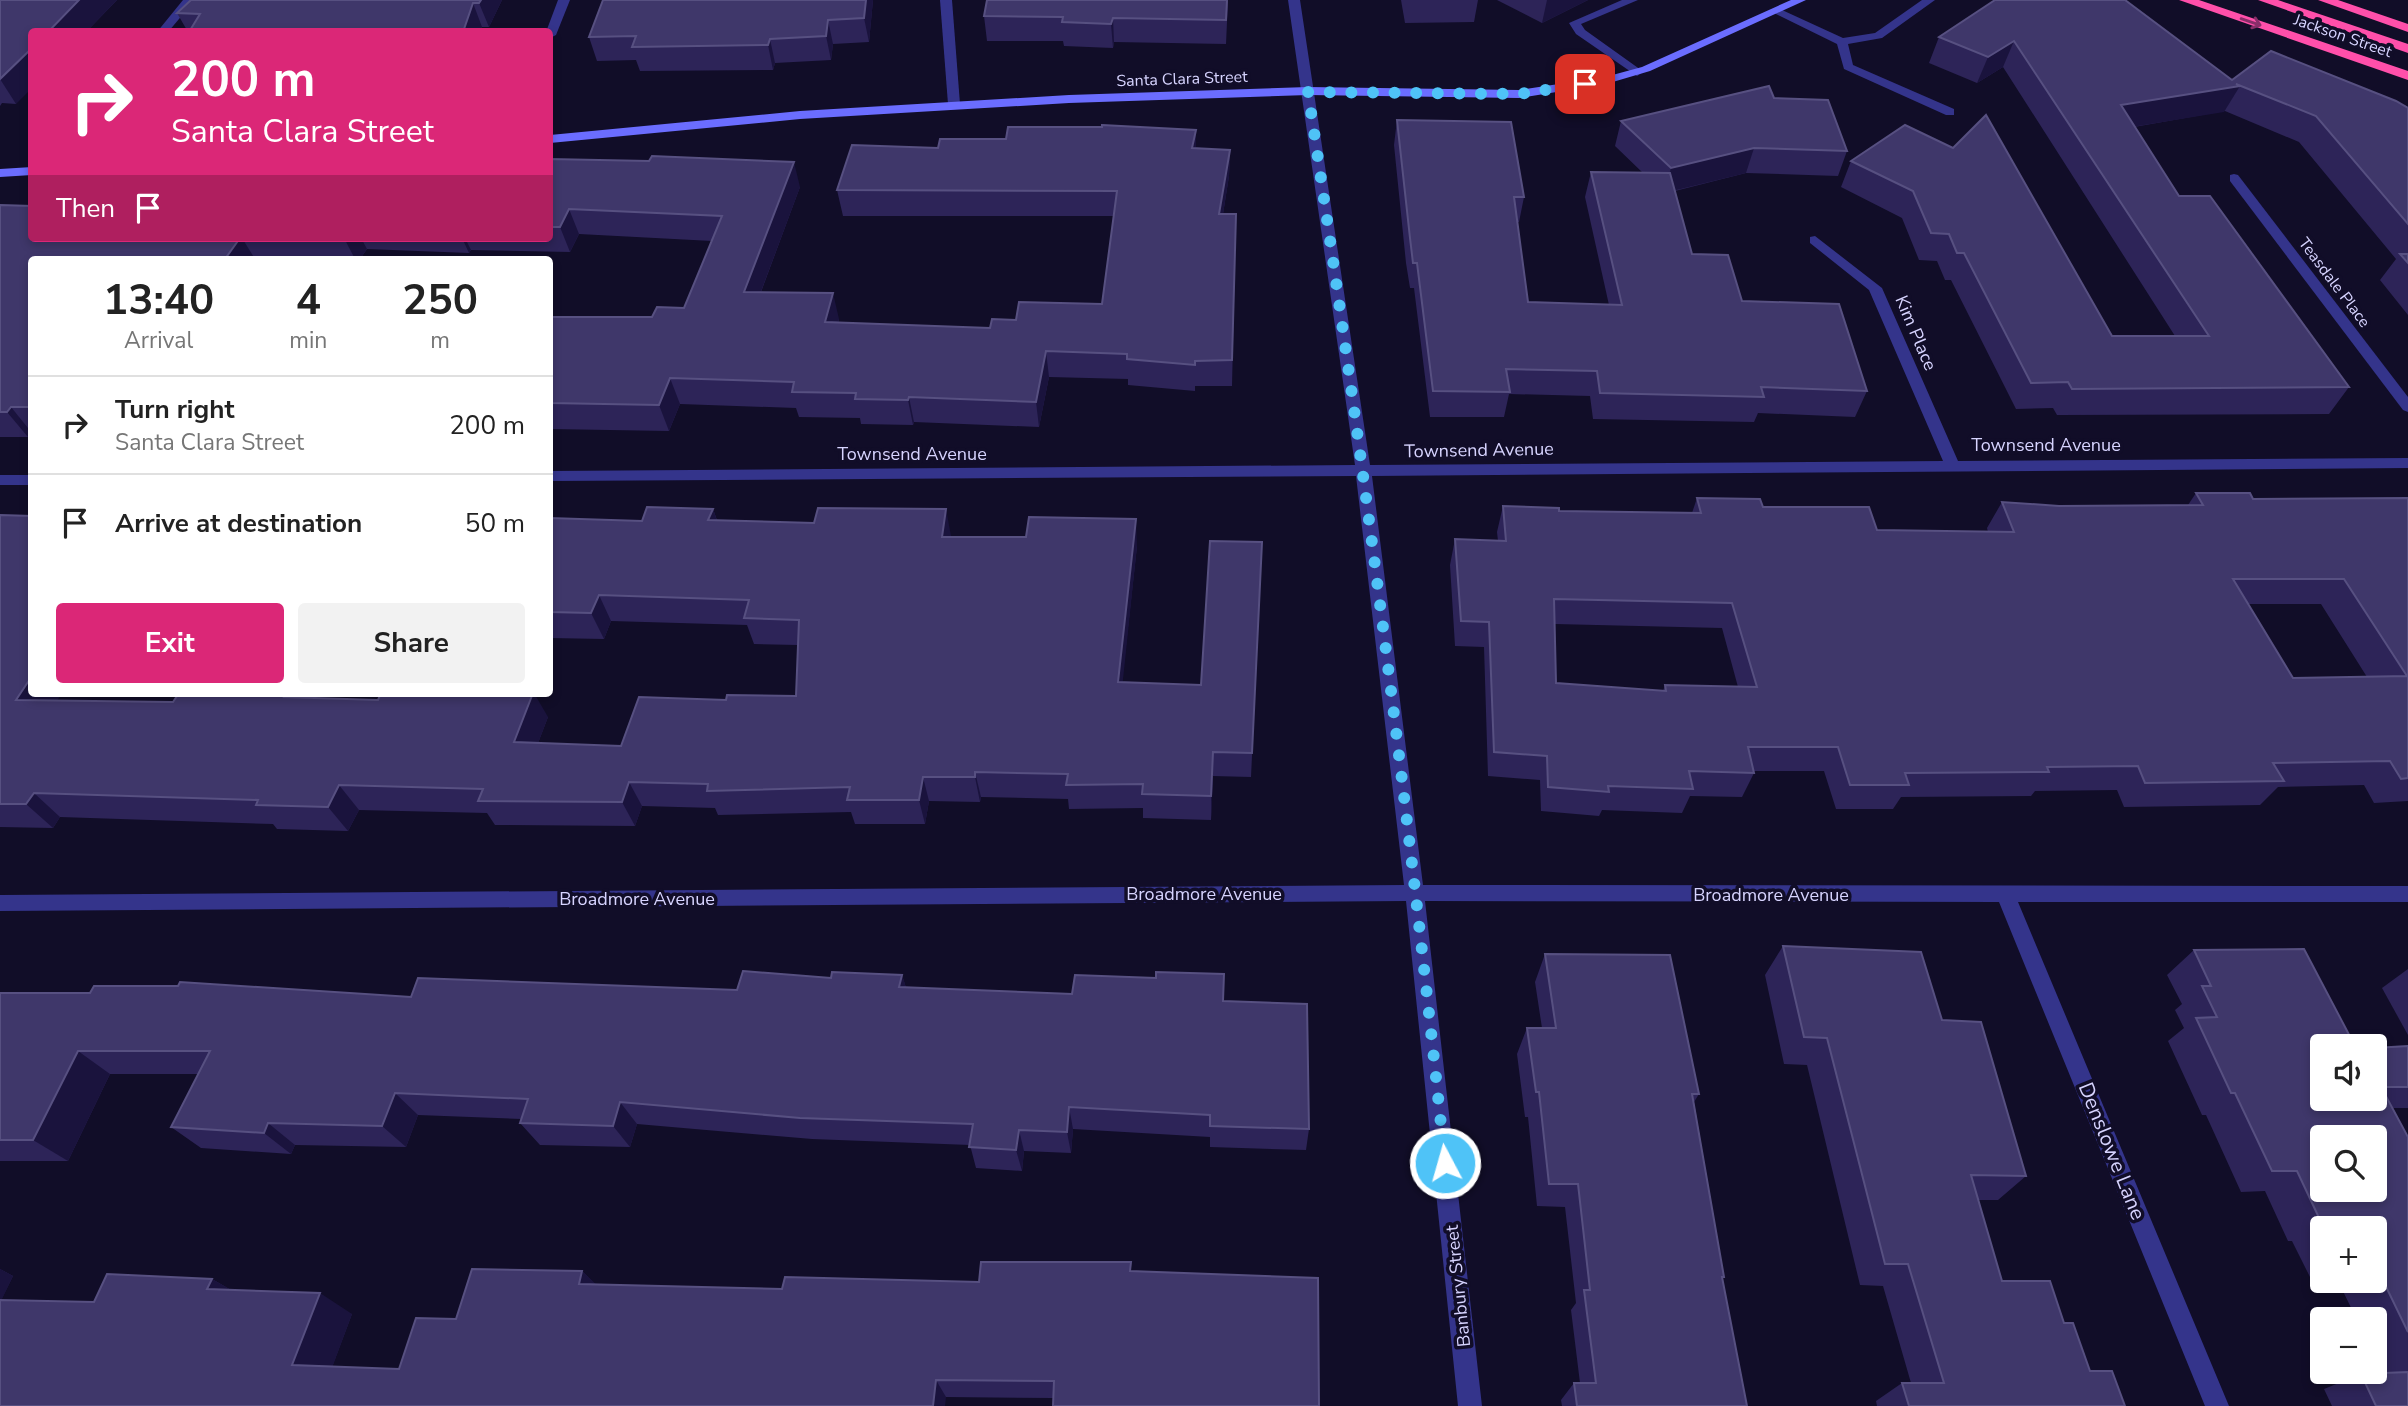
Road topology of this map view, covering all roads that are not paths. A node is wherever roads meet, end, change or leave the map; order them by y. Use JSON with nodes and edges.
{"nodes":[{"id":1,"x":189,"y":0,"type":"edge"},
{"id":2,"x":564,"y":0,"type":"edge"},
{"id":3,"x":946,"y":0,"type":"edge"},
{"id":4,"x":1294,"y":0,"type":"edge"},
{"id":5,"x":1632,"y":0,"type":"edge"},
{"id":6,"x":1800,"y":0,"type":"edge"},
{"id":7,"x":2186,"y":0,"type":"edge"},
{"id":8,"x":2265,"y":0,"type":"edge"},
{"id":9,"x":2325,"y":0,"type":"edge"},
{"id":10,"x":1930,"y":1,"type":"edge"},
{"id":11,"x":1778,"y":12,"type":"junction"},
{"id":12,"x":165,"y":28,"type":"edge"},
{"id":13,"x":553,"y":28,"type":"edge"},
{"id":14,"x":2408,"y":28,"type":"edge"},
{"id":15,"x":1842,"y":42,"type":"junction"},
{"id":16,"x":2408,"y":49,"type":"edge"},
{"id":17,"x":1637,"y":72,"type":"junction"},
{"id":18,"x":2408,"y":76,"type":"edge"},
{"id":19,"x":1308,"y":92,"type":"junction"},
{"id":20,"x":954,"y":104,"type":"junction"},
{"id":21,"x":1950,"y":112,"type":"dead end"},
{"id":22,"x":553,"y":139,"type":"edge"},
{"id":23,"x":28,"y":171,"type":"edge"},
{"id":24,"x":0,"y":173,"type":"edge"},
{"id":25,"x":2234,"y":178,"type":"dead end"},
{"id":26,"x":1815,"y":240,"type":"dead end"},
{"id":27,"x":2408,"y":407,"type":"edge"},
{"id":28,"x":2408,"y":463,"type":"edge"},
{"id":29,"x":1952,"y":464,"type":"junction"},
{"id":30,"x":1361,"y":470,"type":"junction"},
{"id":31,"x":553,"y":476,"type":"edge"},
{"id":32,"x":0,"y":480,"type":"edge"},
{"id":33,"x":28,"y":480,"type":"edge"},
{"id":34,"x":1416,"y":893,"type":"junction"},
{"id":35,"x":2408,"y":894,"type":"edge"},
{"id":36,"x":2006,"y":896,"type":"junction"},
{"id":37,"x":0,"y":903,"type":"edge"},
{"id":38,"x":1471,"y":1406,"type":"edge"},
{"id":39,"x":2217,"y":1406,"type":"edge"}],
"edges":[{"from":1,"to":12,"type":"street"},
{"from":2,"to":13,"type":"street"},
{"from":3,"to":20,"type":"street"},
{"from":4,"to":19,"type":"street","name":"Banbury Street"},
{"from":5,"to":17,"type":"street"},
{"from":6,"to":11,"type":"main road","name":"Santa Clara Street"},
{"from":7,"to":18,"type":"highway","name":"Jackson Street","one_way":true},
{"from":8,"to":16,"type":"highway"},
{"from":9,"to":14,"type":"highway","name":"Jackson Street"},
{"from":10,"to":15,"type":"street"},
{"from":11,"to":15,"type":"street"},
{"from":11,"to":17,"type":"main road","name":"Santa Clara Street"},
{"from":15,"to":21,"type":"street"},
{"from":17,"to":19,"type":"main road","name":"Santa Clara Street"},
{"from":19,"to":20,"type":"main road","name":"Santa Clara Street"},
{"from":19,"to":30,"type":"street","name":"Banbury Street"},
{"from":20,"to":22,"type":"main road","name":"Santa Clara Street"},
{"from":23,"to":24,"type":"main road"},
{"from":25,"to":27,"type":"street","name":"Teasdale Place"},
{"from":26,"to":29,"type":"street","name":"Kim Place"},
{"from":28,"to":29,"type":"street","name":"Townsend Avenue"},
{"from":29,"to":30,"type":"street","name":"Townsend Avenue"},
{"from":30,"to":31,"type":"street","name":"Townsend Avenue"},
{"from":30,"to":34,"type":"street","name":"Banbury Street"},
{"from":32,"to":33,"type":"street"},
{"from":34,"to":36,"type":"street","name":"Broadmore Avenue"},
{"from":34,"to":37,"type":"street","name":"Broadmore Avenue"},
{"from":34,"to":38,"type":"street","name":"Banbury Street"},
{"from":35,"to":36,"type":"street","name":"Broadmore Avenue"},
{"from":36,"to":39,"type":"street","name":"Denslowe Lane"}]}
